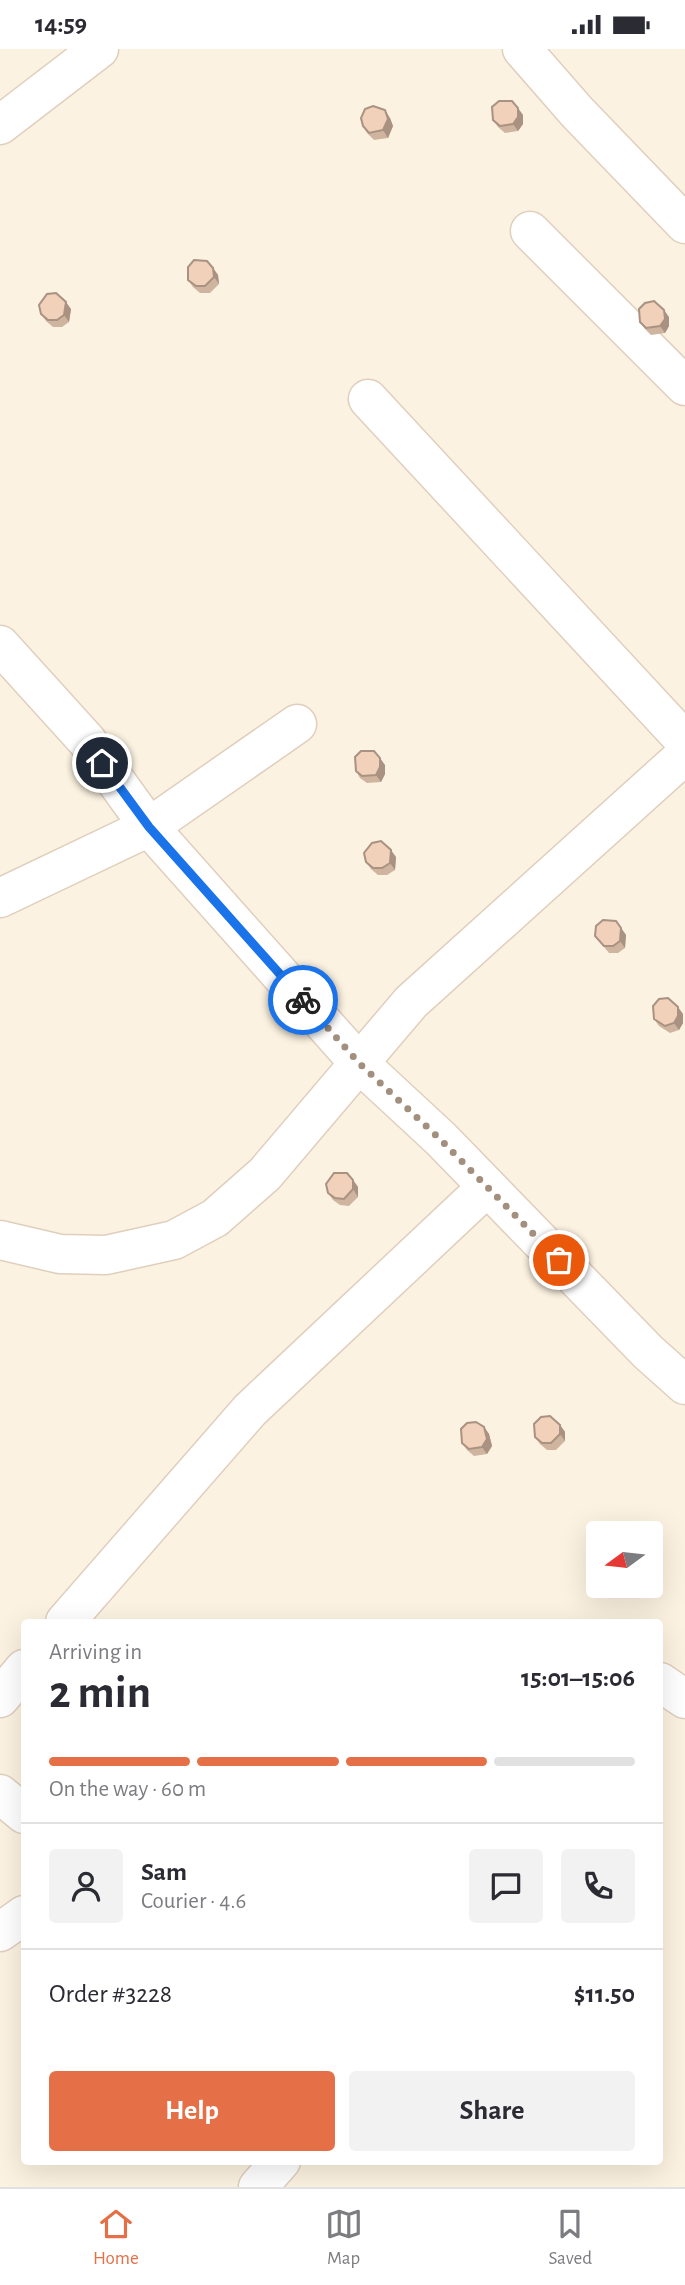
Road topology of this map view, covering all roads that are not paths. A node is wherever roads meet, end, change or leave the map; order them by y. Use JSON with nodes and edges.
{"nodes":[{"id":1,"x":99,"y":49,"type":"edge"},
{"id":2,"x":522,"y":49,"type":"edge"},
{"id":3,"x":0,"y":125,"type":"edge"},
{"id":4,"x":685,"y":224,"type":"edge"},
{"id":5,"x":530,"y":231,"type":"dead end"},
{"id":6,"x":685,"y":386,"type":"edge"},
{"id":7,"x":368,"y":399,"type":"dead end"},
{"id":8,"x":0,"y":645,"type":"edge"},
{"id":9,"x":297,"y":725,"type":"dead end"},
{"id":10,"x":685,"y":741,"type":"edge"},
{"id":11,"x":685,"y":755,"type":"edge"},
{"id":12,"x":149,"y":827,"type":"junction"},
{"id":13,"x":0,"y":898,"type":"edge"},
{"id":14,"x":359,"y":1063,"type":"junction"},
{"id":15,"x":487,"y":1187,"type":"junction"},
{"id":16,"x":0,"y":1240,"type":"edge"},
{"id":17,"x":685,"y":1385,"type":"edge"},
{"id":18,"x":68,"y":1619,"type":"edge"},
{"id":19,"x":21,"y":1672,"type":"edge"},
{"id":20,"x":663,"y":1684,"type":"edge"},
{"id":21,"x":0,"y":1697,"type":"edge"},
{"id":22,"x":685,"y":1699,"type":"edge"},
{"id":23,"x":0,"y":1794,"type":"edge"},
{"id":24,"x":21,"y":1812,"type":"edge"},
{"id":25,"x":21,"y":1917,"type":"edge"},
{"id":26,"x":0,"y":1932,"type":"edge"},
{"id":27,"x":277,"y":2165,"type":"edge"},
{"id":28,"x":258,"y":2187,"type":"edge"}],
"edges":[{"from":1,"to":3,"type":"street"},
{"from":2,"to":4,"type":"street"},
{"from":5,"to":6,"type":"street"},
{"from":7,"to":10,"type":"street"},
{"from":8,"to":12,"type":"street"},
{"from":9,"to":12,"type":"street"},
{"from":11,"to":14,"type":"street"},
{"from":12,"to":13,"type":"street"},
{"from":12,"to":14,"type":"street"},
{"from":14,"to":15,"type":"street"},
{"from":14,"to":16,"type":"street"},
{"from":15,"to":17,"type":"street"},
{"from":15,"to":18,"type":"street"},
{"from":19,"to":21,"type":"street"},
{"from":20,"to":22,"type":"street"},
{"from":23,"to":24,"type":"street"},
{"from":25,"to":26,"type":"street"},
{"from":27,"to":28,"type":"street"}]}
